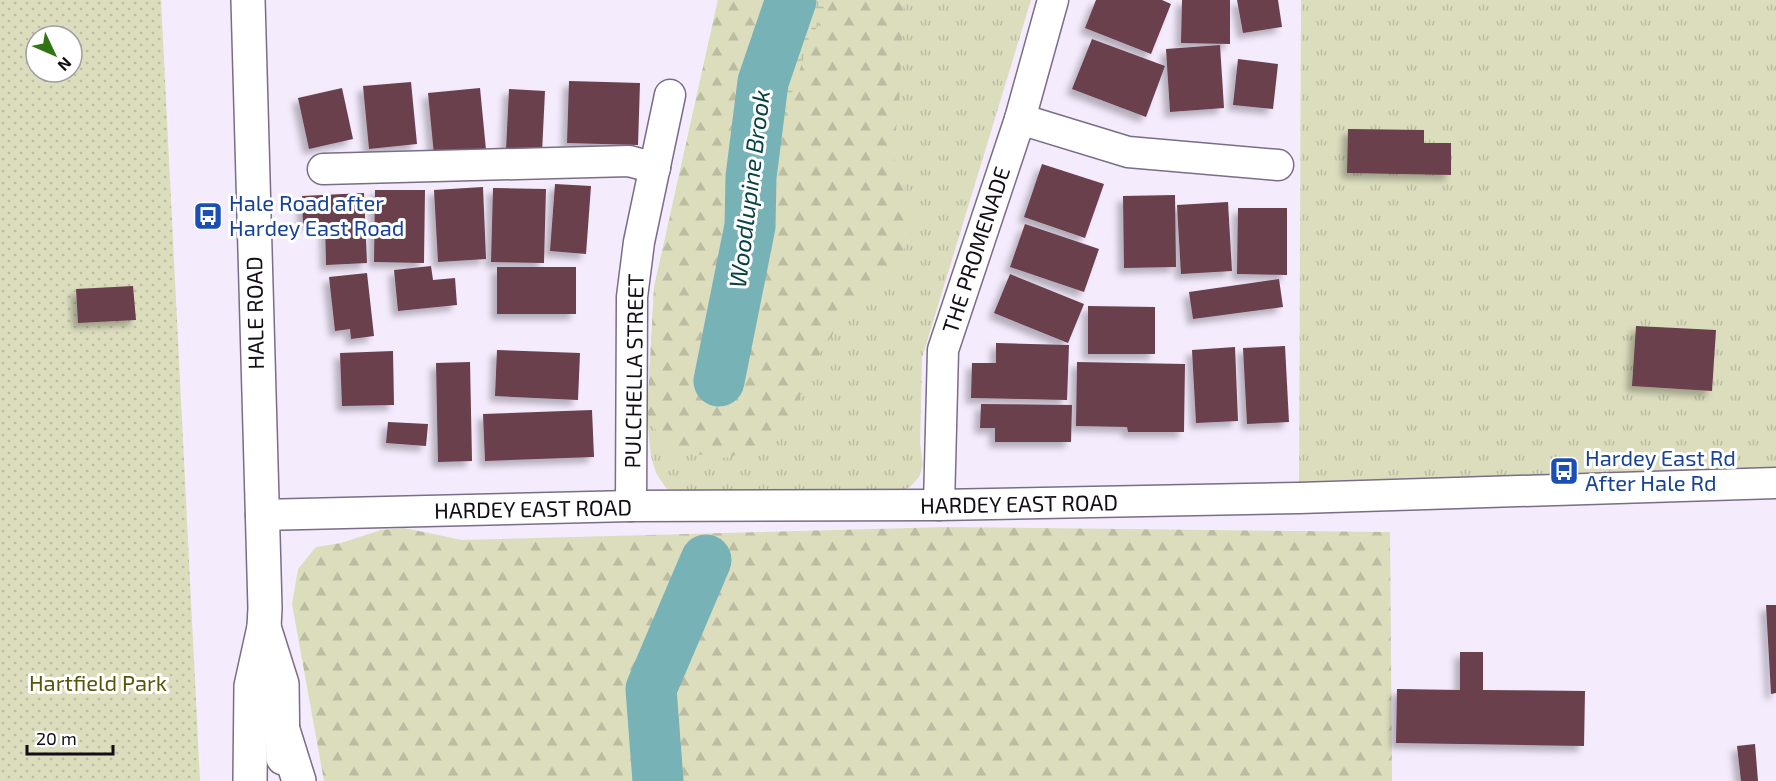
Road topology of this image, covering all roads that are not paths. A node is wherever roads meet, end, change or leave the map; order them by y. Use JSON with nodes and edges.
{"nodes":[{"id":1,"x":248,"y":0,"type":"edge"},
{"id":2,"x":1053,"y":0,"type":"edge"},
{"id":3,"x":670,"y":94,"type":"dead end"},
{"id":4,"x":1020,"y":119,"type":"junction"},
{"id":5,"x":1278,"y":165,"type":"dead end"},
{"id":6,"x":655,"y":168,"type":"junction"},
{"id":7,"x":323,"y":169,"type":"dead end"},
{"id":8,"x":1776,"y":483,"type":"edge"},
{"id":9,"x":939,"y":505,"type":"junction"},
{"id":10,"x":631,"y":506,"type":"junction"},
{"id":11,"x":261,"y":515,"type":"junction"},
{"id":12,"x":264,"y":627,"type":"junction"},
{"id":13,"x":283,"y":730,"type":"junction"},
{"id":14,"x":250,"y":781,"type":"edge"},
{"id":15,"x":283,"y":781,"type":"edge"},
{"id":16,"x":299,"y":781,"type":"edge"}],
"edges":[{"from":1,"to":11,"type":"main road","name":"HALE ROAD"},
{"from":2,"to":4,"type":"street","name":"THE PROMENADE"},
{"from":3,"to":6,"type":"street","name":"PULCHELLA STREET"},
{"from":4,"to":5,"type":"street"},
{"from":4,"to":9,"type":"street","name":"THE PROMENADE"},
{"from":6,"to":7,"type":"street"},
{"from":6,"to":10,"type":"street","name":"PULCHELLA STREET"},
{"from":8,"to":9,"type":"street","name":"HARDEY EAST ROAD"},
{"from":9,"to":10,"type":"street","name":"HARDEY EAST ROAD"},
{"from":10,"to":11,"type":"street","name":"HARDEY EAST ROAD"},
{"from":11,"to":12,"type":"main road","name":"HALE ROAD"},
{"from":12,"to":13,"type":"main road","name":"HALE ROAD"},
{"from":12,"to":14,"type":"main road","name":"HALE ROAD"},
{"from":13,"to":15,"type":"main road","name":"HALE ROAD"},
{"from":13,"to":16,"type":"main road"}]}
